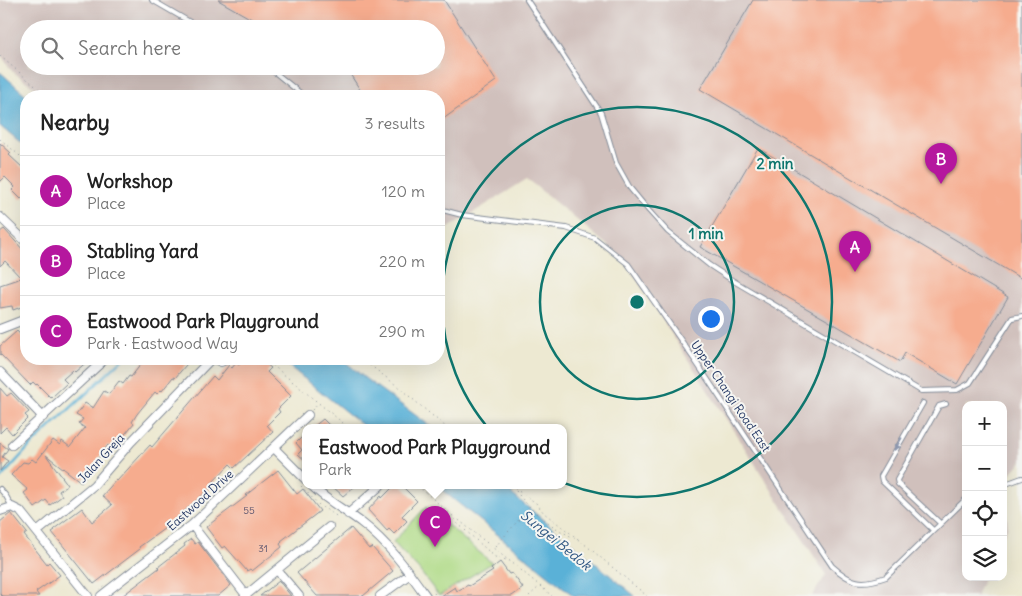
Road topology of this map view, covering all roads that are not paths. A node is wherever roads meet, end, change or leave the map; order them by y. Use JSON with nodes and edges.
{"nodes":[{"id":1,"x":152,"y":0,"type":"edge"},
{"id":2,"x":527,"y":0,"type":"edge"},
{"id":3,"x":186,"y":20,"type":"edge"},
{"id":4,"x":278,"y":75,"type":"edge"},
{"id":5,"x":297,"y":90,"type":"edge"},
{"id":6,"x":445,"y":211,"type":"edge"},
{"id":7,"x":0,"y":217,"type":"edge"},
{"id":8,"x":20,"y":236,"type":"edge"},
{"id":9,"x":1022,"y":316,"type":"edge"},
{"id":10,"x":20,"y":321,"type":"edge"},
{"id":11,"x":0,"y":329,"type":"edge"},
{"id":12,"x":99,"y":365,"type":"edge"},
{"id":13,"x":207,"y":365,"type":"edge"},
{"id":14,"x":0,"y":372,"type":"edge"},
{"id":15,"x":924,"y":403,"type":"dead end"},
{"id":16,"x":946,"y":404,"type":"dead end"},
{"id":17,"x":308,"y":415,"type":"dead end"},
{"id":18,"x":43,"y":417,"type":"junction"},
{"id":19,"x":12,"y":445,"type":"dead end"},
{"id":20,"x":274,"y":448,"type":"junction"},
{"id":21,"x":302,"y":476,"type":"edge"},
{"id":22,"x":1022,"y":478,"type":"edge"},
{"id":23,"x":1007,"y":484,"type":"edge"},
{"id":24,"x":0,"y":488,"type":"edge"},
{"id":25,"x":315,"y":489,"type":"edge"},
{"id":26,"x":376,"y":489,"type":"edge"},
{"id":27,"x":962,"y":503,"type":"edge"},
{"id":28,"x":12,"y":507,"type":"junction"},
{"id":29,"x":0,"y":511,"type":"edge"},
{"id":30,"x":344,"y":516,"type":"junction"},
{"id":31,"x":940,"y":523,"type":"junction"},
{"id":32,"x":192,"y":525,"type":"junction"},
{"id":33,"x":329,"y":527,"type":"dead end"},
{"id":34,"x":934,"y":530,"type":"junction"},
{"id":35,"x":37,"y":532,"type":"junction"},
{"id":36,"x":277,"y":570,"type":"junction"},
{"id":37,"x":410,"y":574,"type":"junction"},
{"id":38,"x":246,"y":595,"type":"edge"},
{"id":39,"x":88,"y":596,"type":"edge"},
{"id":40,"x":101,"y":596,"type":"edge"},
{"id":41,"x":299,"y":596,"type":"edge"},
{"id":42,"x":380,"y":596,"type":"edge"},
{"id":43,"x":426,"y":596,"type":"edge"}],
"edges":[{"from":1,"to":3,"type":"lane"},
{"from":2,"to":9,"type":"lane"},
{"from":4,"to":5,"type":"lane"},
{"from":6,"to":34,"type":"lane","name":"Upper Changi Road East"},
{"from":7,"to":8,"type":"street"},
{"from":10,"to":11,"type":"street"},
{"from":12,"to":18,"type":"street"},
{"from":13,"to":35,"type":"street","name":"Jalan Greja"},
{"from":14,"to":18,"type":"street"},
{"from":15,"to":34,"type":"lane","one_way":true},
{"from":16,"to":31,"type":"lane"},
{"from":17,"to":20,"type":"street","name":"Eastwood Drive"},
{"from":18,"to":19,"type":"street"},
{"from":20,"to":21,"type":"street"},
{"from":20,"to":32,"type":"street","name":"Eastwood Drive"},
{"from":22,"to":23,"type":"lane"},
{"from":24,"to":28,"type":"lane"},
{"from":25,"to":30,"type":"street"},
{"from":26,"to":30,"type":"street"},
{"from":27,"to":31,"type":"lane","name":"Upper Changi Road East"},
{"from":28,"to":29,"type":"street"},
{"from":28,"to":35,"type":"street"},
{"from":30,"to":37,"type":"street"},
{"from":31,"to":34,"type":"lane","name":"Upper Changi Road East"},
{"from":32,"to":38,"type":"street"},
{"from":32,"to":40,"type":"street","name":"Eastwood Drive"},
{"from":33,"to":36,"type":"street"},
{"from":35,"to":39,"type":"street"},
{"from":36,"to":38,"type":"street"},
{"from":36,"to":41,"type":"street"},
{"from":37,"to":42,"type":"street"},
{"from":37,"to":43,"type":"street"}]}
